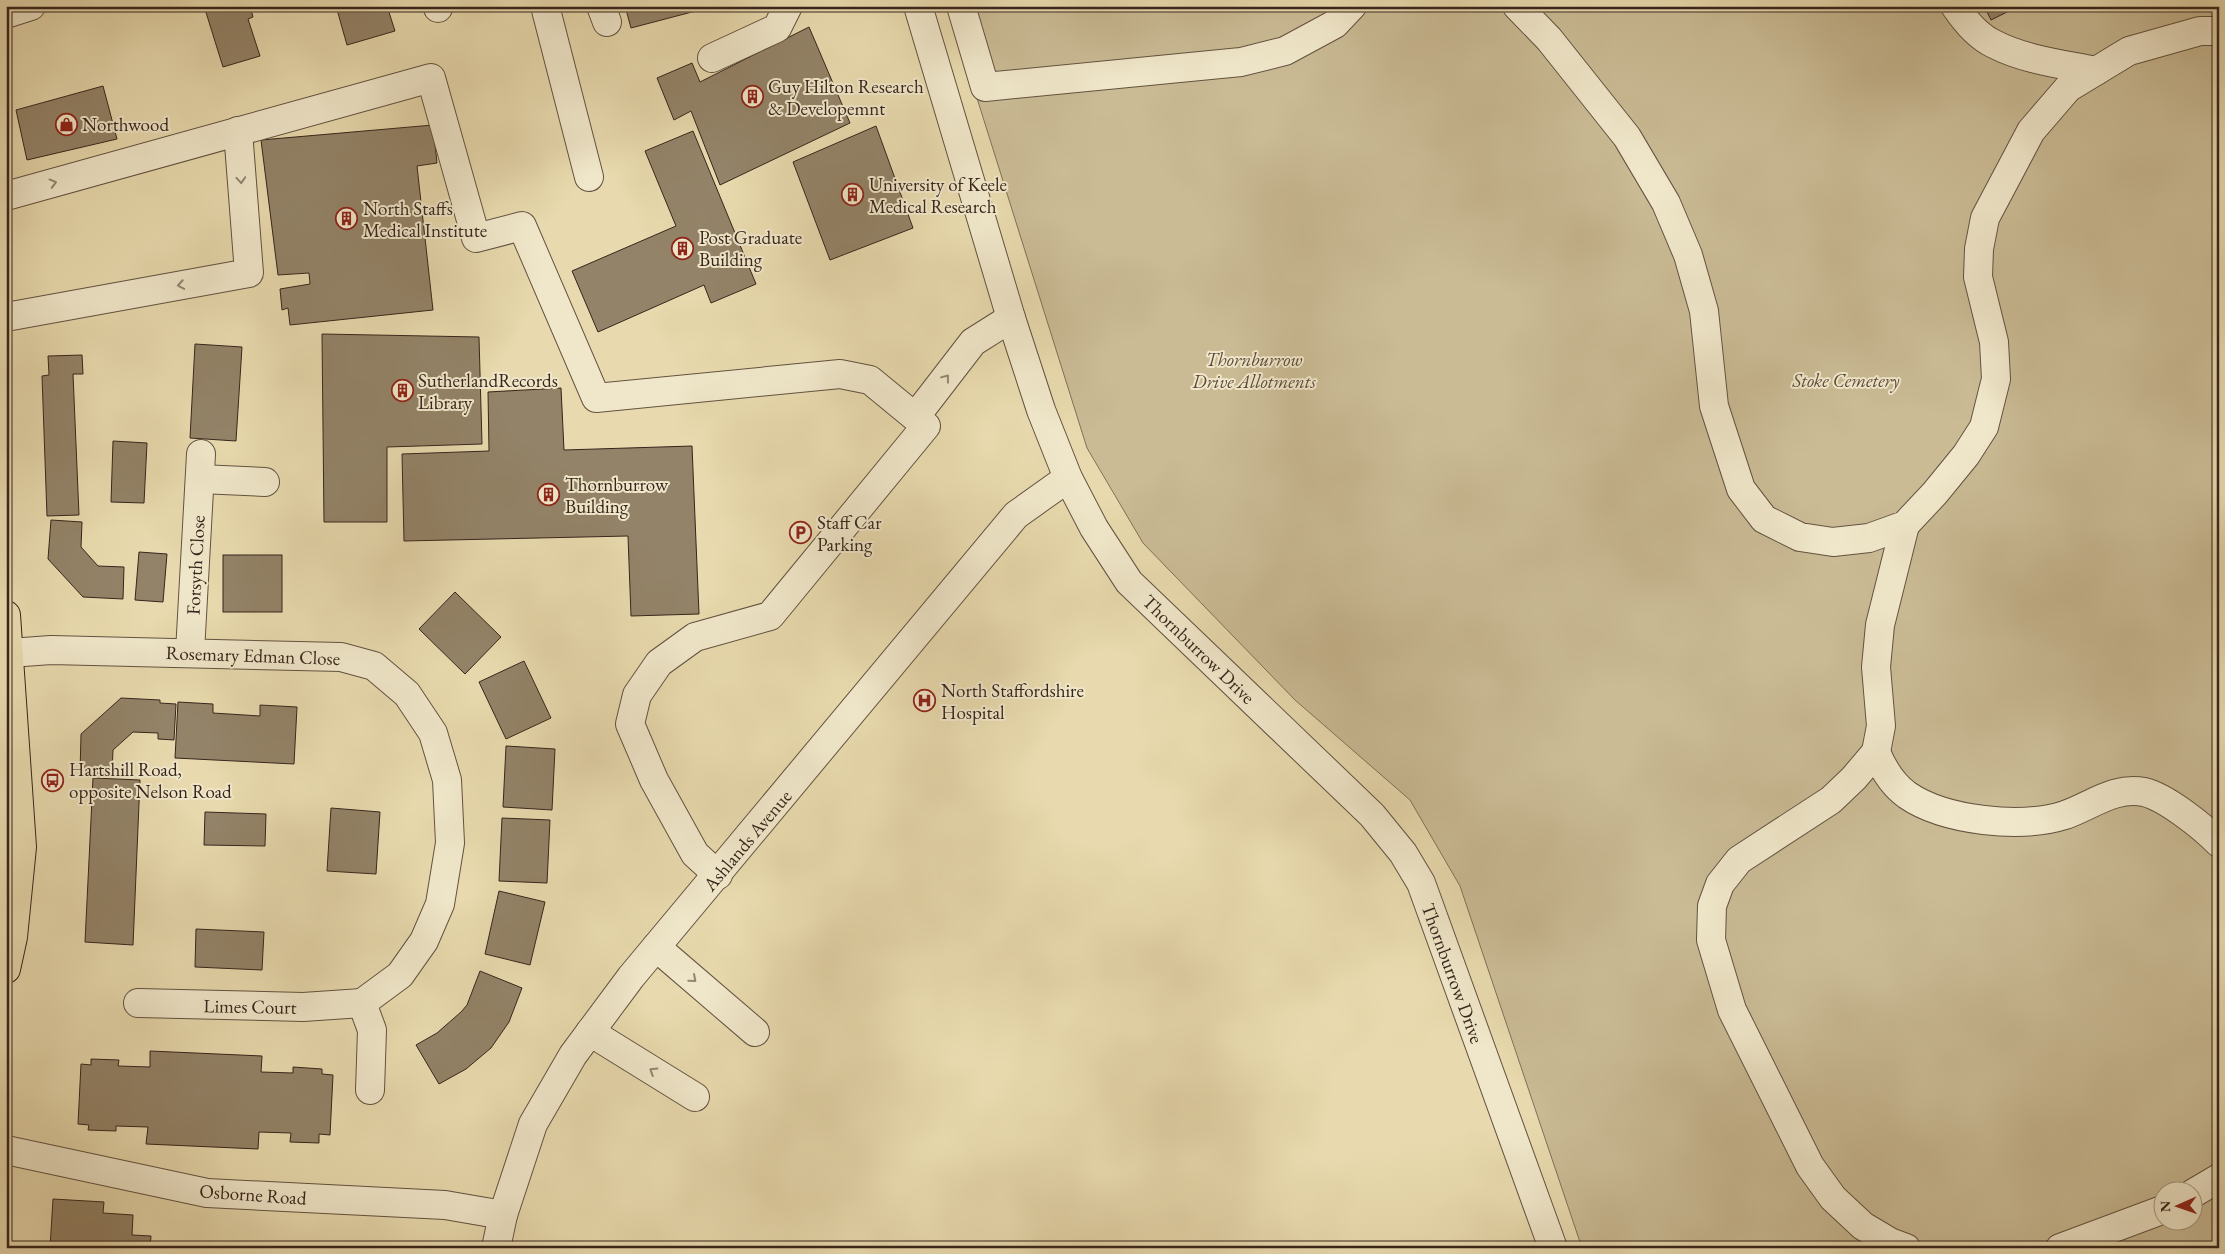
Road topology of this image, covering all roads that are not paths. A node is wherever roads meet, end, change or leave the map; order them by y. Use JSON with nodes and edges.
{"nodes":[{"id":1,"x":30,"y":6,"type":"edge"},
{"id":2,"x":545,"y":6,"type":"edge"},
{"id":3,"x":788,"y":6,"type":"edge"},
{"id":4,"x":918,"y":6,"type":"edge"},
{"id":5,"x":961,"y":6,"type":"edge"},
{"id":6,"x":1517,"y":6,"type":"edge"},
{"id":7,"x":1955,"y":6,"type":"edge"},
{"id":8,"x":6,"y":14,"type":"edge"},
{"id":9,"x":1338,"y":17,"type":"edge"},
{"id":10,"x":2219,"y":31,"type":"edge"},
{"id":11,"x":712,"y":58,"type":"dead end"},
{"id":12,"x":2096,"y":71,"type":"junction"},
{"id":13,"x":238,"y":131,"type":"junction"},
{"id":14,"x":589,"y":177,"type":"dead end"},
{"id":15,"x":6,"y":196,"type":"edge"},
{"id":16,"x":6,"y":317,"type":"edge"},
{"id":17,"x":1011,"y":318,"type":"junction"},
{"id":18,"x":916,"y":416,"type":"junction"},
{"id":19,"x":1068,"y":478,"type":"junction"},
{"id":20,"x":265,"y":482,"type":"dead end"},
{"id":21,"x":1905,"y":525,"type":"junction"},
{"id":22,"x":6,"y":615,"type":"edge"},
{"id":23,"x":190,"y":652,"type":"junction"},
{"id":24,"x":10,"y":653,"type":"junction"},
{"id":25,"x":1876,"y":752,"type":"junction"},
{"id":26,"x":2219,"y":843,"type":"edge"},
{"id":27,"x":14,"y":847,"type":"edge"},
{"id":28,"x":718,"y":875,"type":"junction"},
{"id":29,"x":656,"y":947,"type":"junction"},
{"id":30,"x":6,"y":969,"type":"edge"},
{"id":31,"x":138,"y":1003,"type":"dead end"},
{"id":32,"x":362,"y":1003,"type":"junction"},
{"id":33,"x":590,"y":1032,"type":"junction"},
{"id":34,"x":755,"y":1032,"type":"dead end"},
{"id":35,"x":370,"y":1090,"type":"dead end"},
{"id":36,"x":695,"y":1097,"type":"dead end"},
{"id":37,"x":6,"y":1150,"type":"edge"},
{"id":38,"x":2219,"y":1178,"type":"edge"},
{"id":39,"x":2202,"y":1188,"type":"edge"},
{"id":40,"x":503,"y":1214,"type":"junction"},
{"id":41,"x":2152,"y":1214,"type":"edge"},
{"id":42,"x":496,"y":1248,"type":"edge"},
{"id":43,"x":1553,"y":1248,"type":"edge"},
{"id":44,"x":1906,"y":1248,"type":"edge"},
{"id":45,"x":2060,"y":1248,"type":"edge"}],
"edges":[{"from":1,"to":8,"type":"street"},
{"from":2,"to":14,"type":"street"},
{"from":3,"to":11,"type":"street"},
{"from":4,"to":17,"type":"street","name":"Thornburrow Drive"},
{"from":5,"to":9,"type":"street"},
{"from":6,"to":21,"type":"street"},
{"from":7,"to":12,"type":"street"},
{"from":10,"to":12,"type":"street"},
{"from":12,"to":21,"type":"street"},
{"from":15,"to":13,"type":"street","one_way":true},
{"from":13,"to":16,"type":"street","one_way":true},
{"from":13,"to":18,"type":"street"},
{"from":18,"to":17,"type":"street","one_way":true},
{"from":17,"to":19,"type":"street","name":"Thornburrow Drive"},
{"from":18,"to":28,"type":"street"},
{"from":19,"to":28,"type":"street","name":"Ashlands Avenue"},
{"from":19,"to":43,"type":"street","name":"Thornburrow Drive"},
{"from":20,"to":23,"type":"street","name":"Forsyth Close"},
{"from":21,"to":25,"type":"street"},
{"from":22,"to":24,"type":"main road"},
{"from":23,"to":24,"type":"street","name":"Rosemary Edman Close"},
{"from":23,"to":32,"type":"street","name":"Rosemary Edman Close"},
{"from":24,"to":27,"type":"main road"},
{"from":25,"to":26,"type":"street"},
{"from":25,"to":44,"type":"street"},
{"from":27,"to":30,"type":"main road"},
{"from":28,"to":29,"type":"street","name":"Ashlands Avenue"},
{"from":29,"to":33,"type":"street","name":"Ashlands Avenue"},
{"from":29,"to":34,"type":"street","one_way":true},
{"from":31,"to":32,"type":"street","name":"Limes Court"},
{"from":32,"to":35,"type":"street"},
{"from":36,"to":33,"type":"street","one_way":true},
{"from":33,"to":40,"type":"street","name":"Ashlands Avenue"},
{"from":37,"to":40,"type":"street","name":"Osborne Road"},
{"from":38,"to":39,"type":"street"},
{"from":40,"to":42,"type":"street","name":"Ashlands Avenue"},
{"from":41,"to":45,"type":"street"}]}
